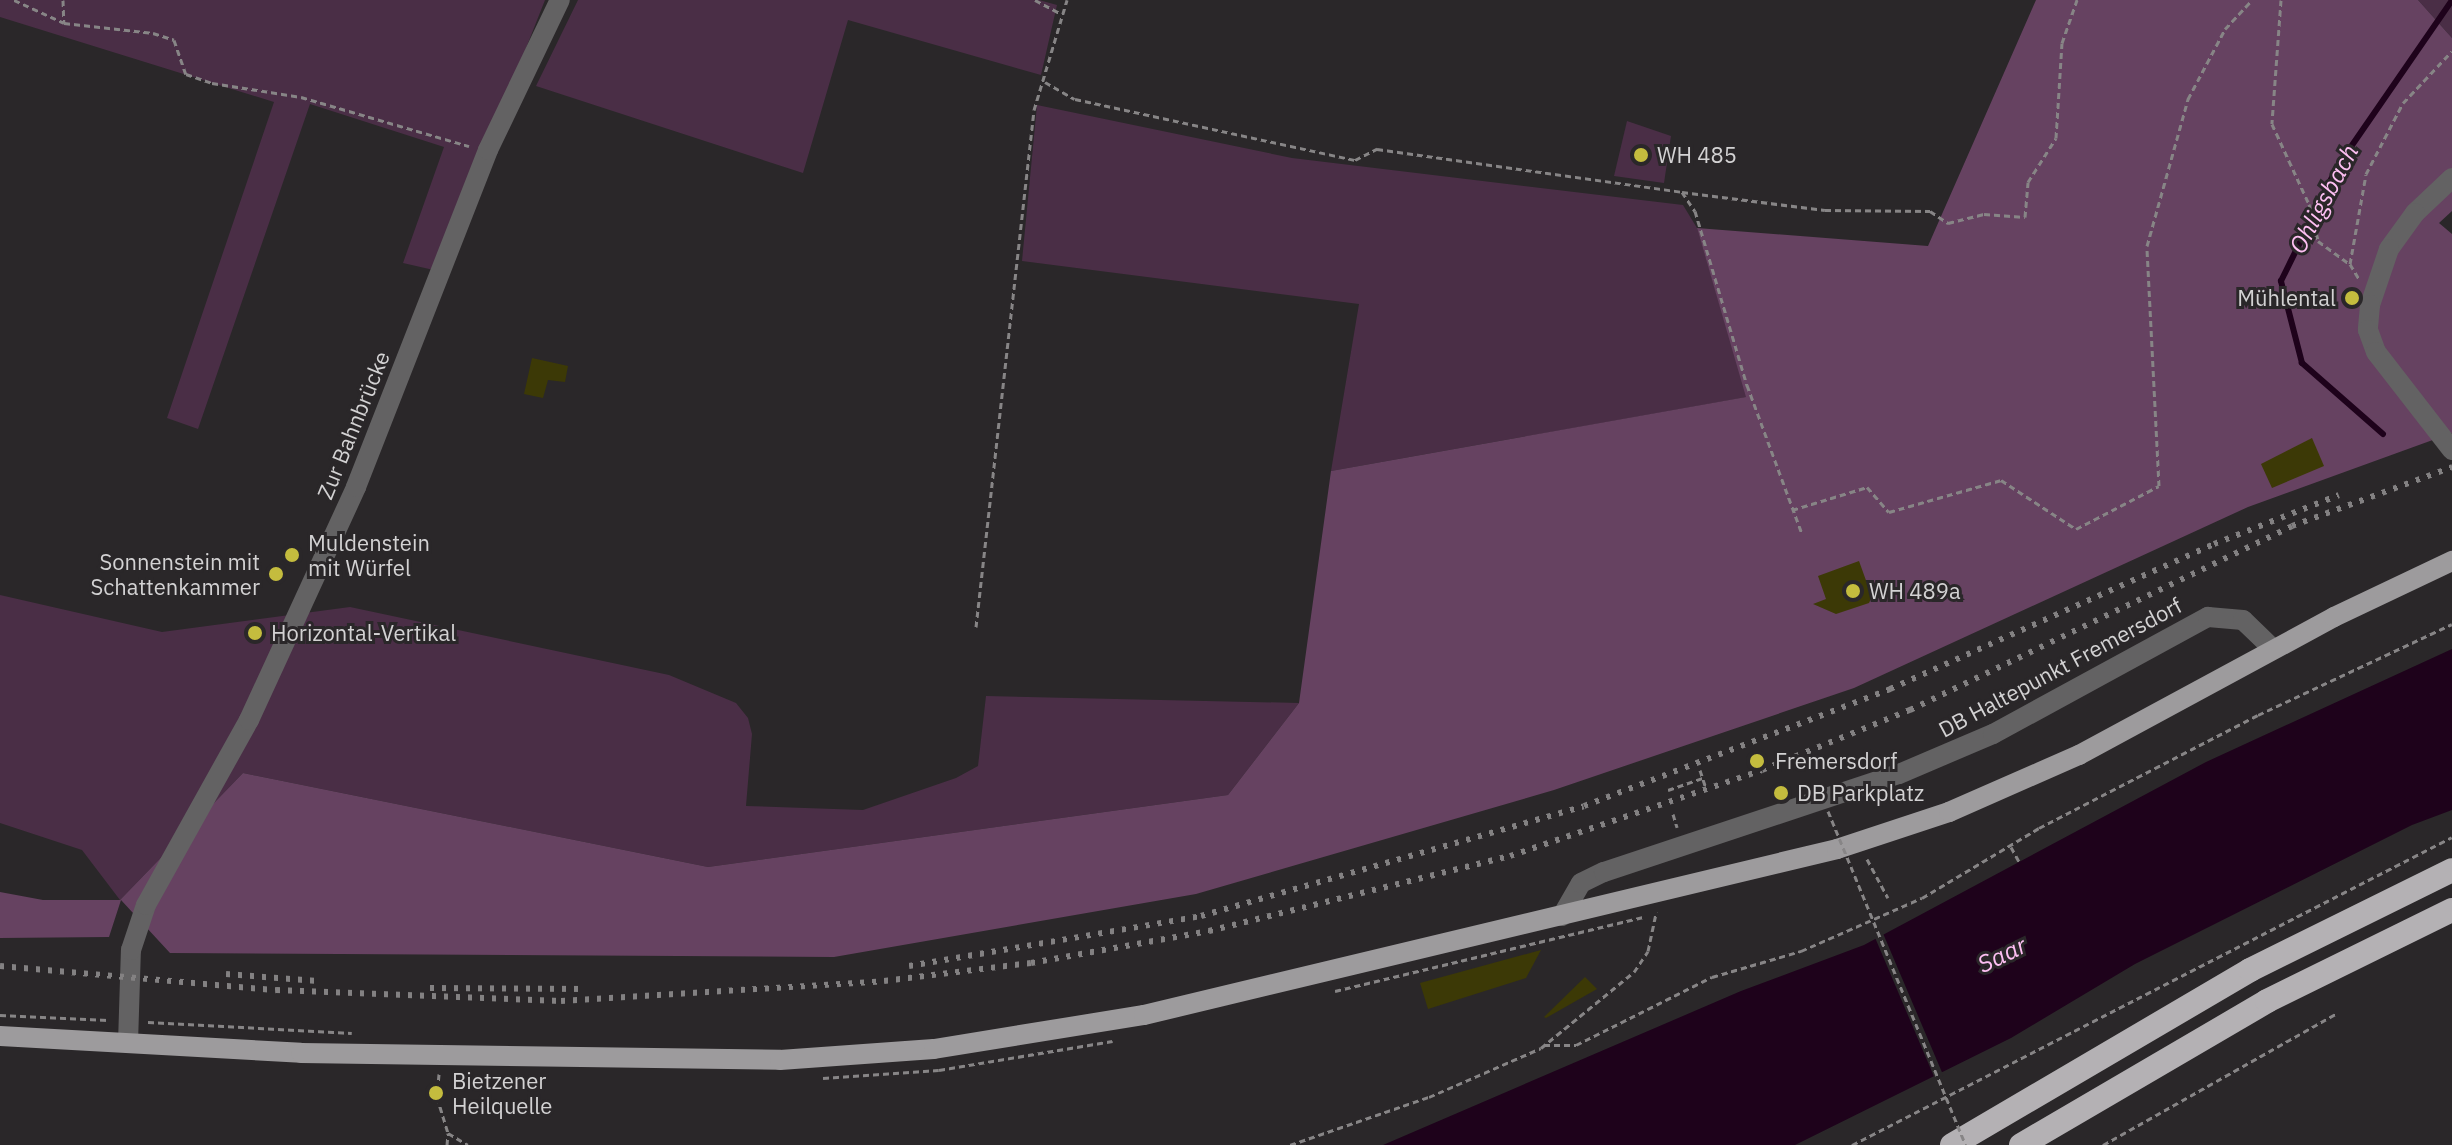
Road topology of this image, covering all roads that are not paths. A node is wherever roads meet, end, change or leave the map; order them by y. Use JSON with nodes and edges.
{"nodes":[{"id":1,"x":560,"y":0,"type":"edge"},
{"id":2,"x":2452,"y":178,"type":"edge"},
{"id":3,"x":2452,"y":450,"type":"edge"},
{"id":4,"x":2452,"y":561,"type":"edge"},
{"id":5,"x":2273,"y":649,"type":"junction"},
{"id":6,"x":2452,"y":870,"type":"edge"},
{"id":7,"x":2452,"y":910,"type":"edge"},
{"id":8,"x":1562,"y":916,"type":"junction"},
{"id":9,"x":0,"y":1036,"type":"edge"},
{"id":10,"x":128,"y":1043,"type":"junction"},
{"id":11,"x":1952,"y":1145,"type":"edge"},
{"id":12,"x":2021,"y":1145,"type":"edge"}],
"edges":[{"from":1,"to":10,"type":"street","name":"Zur Bahnbrücke"},
{"from":2,"to":3,"type":"street"},
{"from":4,"to":5,"type":"main road"},
{"from":5,"to":8,"type":"main road"},
{"from":5,"to":8,"type":"street","name":"DB Haltepunkt Fremersdorf"},
{"from":6,"to":11,"type":"highway"},
{"from":7,"to":12,"type":"highway"},
{"from":8,"to":10,"type":"main road"},
{"from":9,"to":10,"type":"main road"}]}
